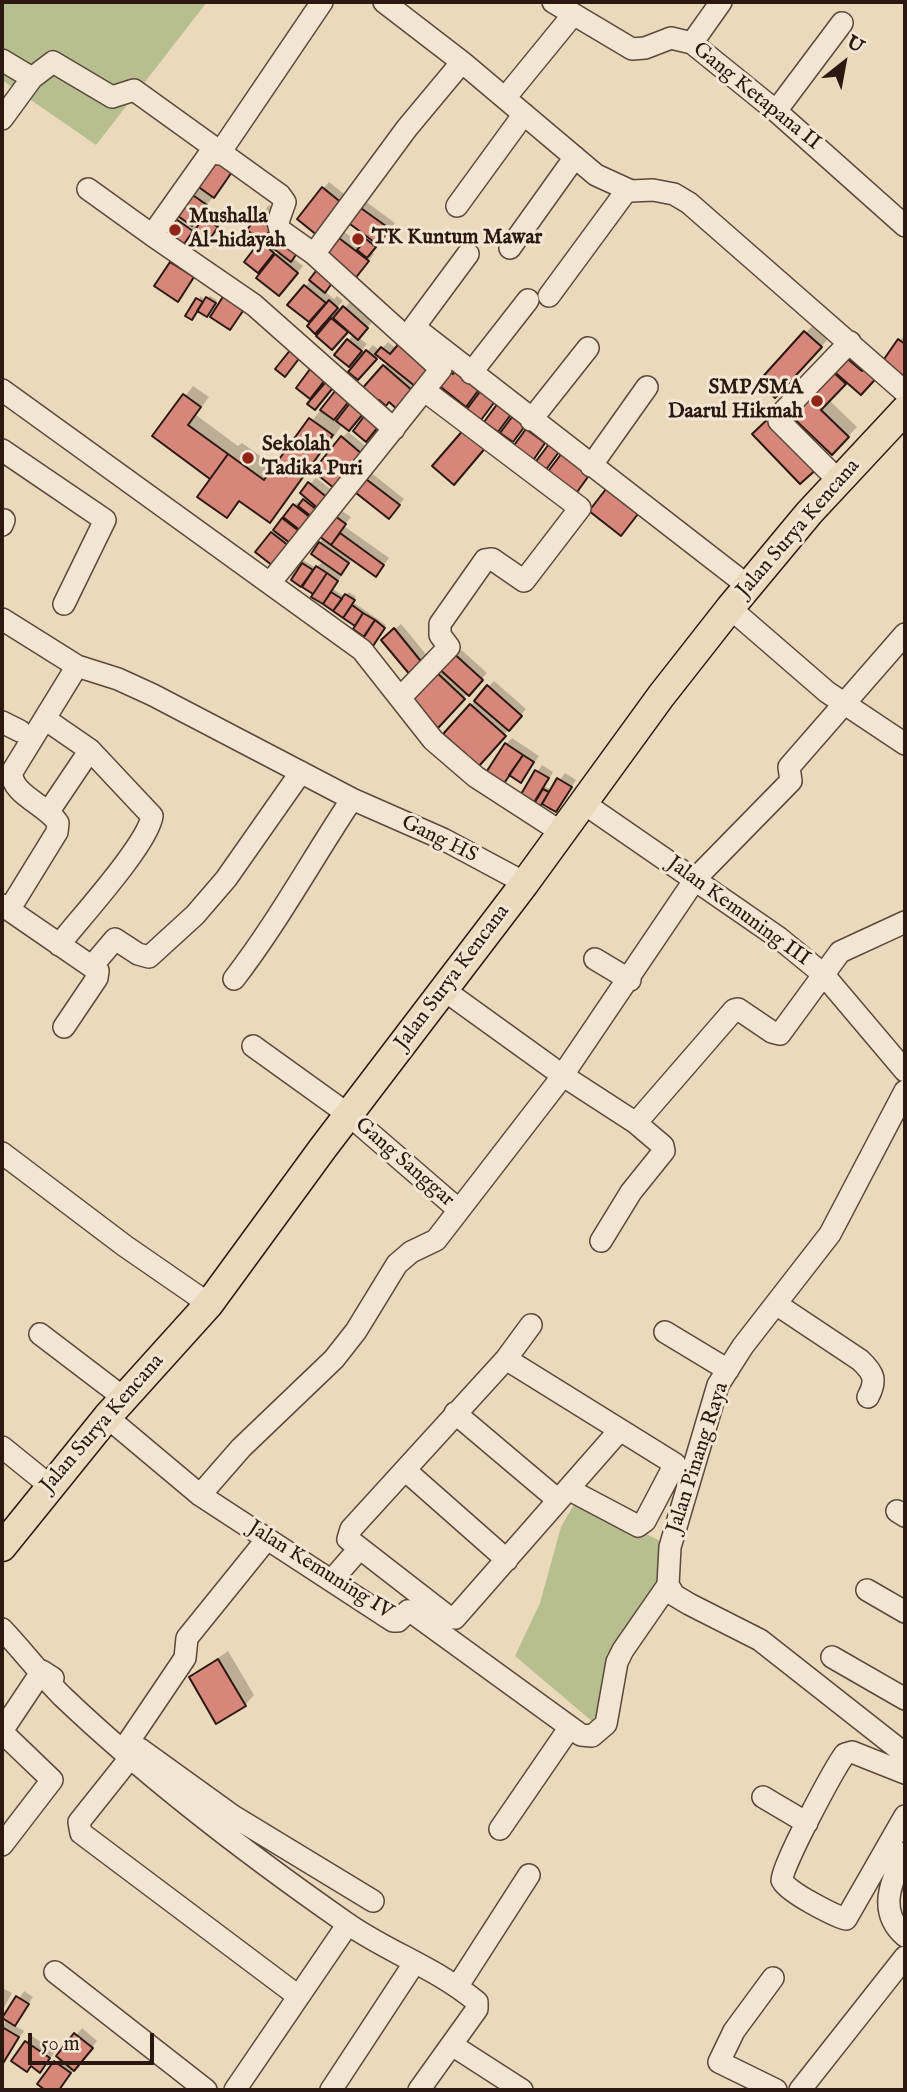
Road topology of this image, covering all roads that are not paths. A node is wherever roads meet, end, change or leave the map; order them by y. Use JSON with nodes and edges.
{"nodes":[{"id":1,"x":322,"y":2,"type":"edge"},
{"id":2,"x":384,"y":2,"type":"edge"},
{"id":3,"x":552,"y":2,"type":"edge"},
{"id":4,"x":722,"y":2,"type":"edge"},
{"id":5,"x":572,"y":16,"type":"junction"},
{"id":6,"x":842,"y":23,"type":"dead end"},
{"id":7,"x":692,"y":43,"type":"junction"},
{"id":8,"x":2,"y":60,"type":"edge"},
{"id":9,"x":462,"y":62,"type":"junction"},
{"id":10,"x":32,"y":78,"type":"junction"},
{"id":11,"x":505,"y":98,"type":"junction"},
{"id":12,"x":776,"y":111,"type":"junction"},
{"id":13,"x":524,"y":114,"type":"junction"},
{"id":14,"x":2,"y":119,"type":"edge"},
{"id":15,"x":216,"y":152,"type":"junction"},
{"id":16,"x":575,"y":157,"type":"junction"},
{"id":17,"x":88,"y":189,"type":"dead end"},
{"id":18,"x":627,"y":190,"type":"junction"},
{"id":19,"x":457,"y":206,"type":"dead end"},
{"id":20,"x":905,"y":226,"type":"edge"},
{"id":21,"x":152,"y":235,"type":"junction"},
{"id":22,"x":510,"y":248,"type":"dead end"},
{"id":23,"x":314,"y":254,"type":"junction"},
{"id":24,"x":468,"y":254,"type":"dead end"},
{"id":25,"x":850,"y":342,"type":"junction"},
{"id":26,"x":588,"y":348,"type":"dead end"},
{"id":27,"x":471,"y":373,"type":"junction"},
{"id":28,"x":647,"y":387,"type":"dead end"},
{"id":29,"x":2,"y":390,"type":"edge"},
{"id":30,"x":425,"y":391,"type":"junction"},
{"id":31,"x":905,"y":392,"type":"edge"},
{"id":32,"x":905,"y":410,"type":"edge"},
{"id":33,"x":531,"y":420,"type":"junction"},
{"id":34,"x":394,"y":429,"type":"junction"},
{"id":35,"x":2,"y":450,"type":"edge"},
{"id":36,"x":592,"y":466,"type":"junction"},
{"id":37,"x":839,"y":481,"type":"junction"},
{"id":38,"x":270,"y":583,"type":"junction"},
{"id":39,"x":748,"y":586,"type":"junction"},
{"id":40,"x":64,"y":604,"type":"dead end"},
{"id":41,"x":730,"y":608,"type":"junction"},
{"id":42,"x":2,"y":619,"type":"edge"},
{"id":43,"x":905,"y":634,"type":"edge"},
{"id":44,"x":77,"y":666,"type":"junction"},
{"id":45,"x":400,"y":698,"type":"junction"},
{"id":46,"x":845,"y":704,"type":"junction"},
{"id":47,"x":45,"y":719,"type":"junction"},
{"id":48,"x":905,"y":744,"type":"edge"},
{"id":49,"x":90,"y":750,"type":"junction"},
{"id":50,"x":301,"y":772,"type":"junction"},
{"id":51,"x":352,"y":799,"type":"junction"},
{"id":52,"x":582,"y":803,"type":"junction"},
{"id":53,"x":49,"y":811,"type":"junction"},
{"id":54,"x":561,"y":832,"type":"junction"},
{"id":55,"x":696,"y":878,"type":"junction"},
{"id":56,"x":525,"y":883,"type":"junction"},
{"id":57,"x":5,"y":908,"type":"edge"},
{"id":58,"x":905,"y":922,"type":"edge"},
{"id":59,"x":59,"y":945,"type":"junction"},
{"id":60,"x":595,"y":959,"type":"dead end"},
{"id":61,"x":93,"y":964,"type":"junction"},
{"id":62,"x":822,"y":974,"type":"junction"},
{"id":63,"x":234,"y":979,"type":"dead end"},
{"id":64,"x":630,"y":980,"type":"junction"},
{"id":65,"x":444,"y":990,"type":"junction"},
{"id":66,"x":64,"y":1027,"type":"dead end"},
{"id":67,"x":253,"y":1046,"type":"dead end"},
{"id":68,"x":905,"y":1071,"type":"edge"},
{"id":69,"x":562,"y":1075,"type":"junction"},
{"id":70,"x":905,"y":1091,"type":"edge"},
{"id":71,"x":349,"y":1115,"type":"junction"},
{"id":72,"x":636,"y":1123,"type":"junction"},
{"id":73,"x":5,"y":1154,"type":"edge"},
{"id":74,"x":459,"y":1210,"type":"junction"},
{"id":75,"x":601,"y":1241,"type":"dead end"},
{"id":76,"x":209,"y":1304,"type":"junction"},
{"id":77,"x":776,"y":1304,"type":"junction"},
{"id":78,"x":531,"y":1325,"type":"dead end"},
{"id":79,"x":665,"y":1332,"type":"dead end"},
{"id":80,"x":40,"y":1334,"type":"dead end"},
{"id":81,"x":506,"y":1359,"type":"junction"},
{"id":82,"x":727,"y":1370,"type":"junction"},
{"id":83,"x":868,"y":1397,"type":"dead end"},
{"id":84,"x":116,"y":1407,"type":"junction"},
{"id":85,"x":455,"y":1413,"type":"junction"},
{"id":86,"x":619,"y":1431,"type":"junction"},
{"id":87,"x":2,"y":1447,"type":"edge"},
{"id":88,"x":405,"y":1470,"type":"junction"},
{"id":89,"x":49,"y":1485,"type":"junction"},
{"id":90,"x":200,"y":1495,"type":"junction"},
{"id":91,"x":563,"y":1495,"type":"junction"},
{"id":92,"x":267,"y":1539,"type":"junction"},
{"id":93,"x":2,"y":1547,"type":"edge"},
{"id":94,"x":359,"y":1549,"type":"junction"},
{"id":95,"x":507,"y":1560,"type":"junction"},
{"id":96,"x":332,"y":1580,"type":"junction"},
{"id":97,"x":668,"y":1585,"type":"junction"},
{"id":98,"x":867,"y":1590,"type":"dead end"},
{"id":99,"x":905,"y":1612,"type":"edge"},
{"id":100,"x":2,"y":1629,"type":"edge"},
{"id":101,"x":832,"y":1657,"type":"dead end"},
{"id":102,"x":41,"y":1671,"type":"junction"},
{"id":103,"x":905,"y":1699,"type":"edge"},
{"id":104,"x":570,"y":1727,"type":"junction"},
{"id":105,"x":2,"y":1731,"type":"edge"},
{"id":106,"x":129,"y":1750,"type":"junction"},
{"id":107,"x":905,"y":1754,"type":"edge"},
{"id":108,"x":905,"y":1773,"type":"edge"},
{"id":109,"x":763,"y":1797,"type":"dead end"},
{"id":110,"x":905,"y":1816,"type":"edge"},
{"id":111,"x":807,"y":1823,"type":"junction"},
{"id":112,"x":500,"y":1829,"type":"dead end"},
{"id":113,"x":2,"y":1845,"type":"edge"},
{"id":114,"x":905,"y":1853,"type":"edge"},
{"id":115,"x":529,"y":1875,"type":"dead end"},
{"id":116,"x":373,"y":1901,"type":"dead end"},
{"id":117,"x":348,"y":1924,"type":"junction"},
{"id":118,"x":905,"y":1936,"type":"edge"},
{"id":119,"x":905,"y":1957,"type":"edge"},
{"id":120,"x":415,"y":1962,"type":"junction"},
{"id":121,"x":55,"y":1972,"type":"dead end"},
{"id":122,"x":773,"y":1978,"type":"dead end"},
{"id":123,"x":457,"y":1987,"type":"junction"},
{"id":124,"x":298,"y":1996,"type":"junction"},
{"id":125,"x":452,"y":2045,"type":"junction"},
{"id":126,"x":513,"y":2088,"type":"edge"},
{"id":127,"x":206,"y":2090,"type":"edge"},
{"id":128,"x":235,"y":2090,"type":"edge"},
{"id":129,"x":331,"y":2090,"type":"edge"},
{"id":130,"x":419,"y":2090,"type":"edge"},
{"id":131,"x":776,"y":2090,"type":"edge"},
{"id":132,"x":800,"y":2090,"type":"edge"}],
"edges":[{"from":1,"to":15,"type":"street"},
{"from":2,"to":9,"type":"street"},
{"from":3,"to":5,"type":"street","name":"Gang Ketapana II"},
{"from":4,"to":7,"type":"street"},
{"from":5,"to":7,"type":"street","name":"Gang Ketapana II"},
{"from":5,"to":11,"type":"street"},
{"from":6,"to":12,"type":"street"},
{"from":7,"to":12,"type":"street","name":"Gang Ketapana II"},
{"from":8,"to":10,"type":"street"},
{"from":9,"to":11,"type":"street"},
{"from":9,"to":23,"type":"street"},
{"from":10,"to":14,"type":"street"},
{"from":10,"to":15,"type":"street"},
{"from":11,"to":13,"type":"street"},
{"from":12,"to":20,"type":"street","name":"Gang Ketapana II"},
{"from":13,"to":16,"type":"street"},
{"from":13,"to":19,"type":"street"},
{"from":15,"to":21,"type":"street"},
{"from":15,"to":23,"type":"street"},
{"from":16,"to":18,"type":"street"},
{"from":16,"to":22,"type":"street"},
{"from":17,"to":21,"type":"street"},
{"from":18,"to":25,"type":"street"},
{"from":18,"to":27,"type":"street"},
{"from":21,"to":34,"type":"street"},
{"from":23,"to":30,"type":"street"},
{"from":24,"to":27,"type":"street"},
{"from":25,"to":31,"type":"street"},
{"from":25,"to":37,"type":"street"},
{"from":26,"to":33,"type":"street"},
{"from":27,"to":33,"type":"street"},
{"from":28,"to":36,"type":"street"},
{"from":29,"to":38,"type":"street"},
{"from":30,"to":34,"type":"street"},
{"from":30,"to":45,"type":"street"},
{"from":32,"to":37,"type":"main road","name":"Jalan Surya Kencana"},
{"from":33,"to":36,"type":"street"},
{"from":34,"to":38,"type":"street"},
{"from":35,"to":40,"type":"street"},
{"from":36,"to":39,"type":"street"},
{"from":37,"to":39,"type":"main road","name":"Jalan Surya Kencana"},
{"from":38,"to":45,"type":"street"},
{"from":39,"to":41,"type":"main road","name":"Jalan Surya Kencana"},
{"from":41,"to":46,"type":"street"},
{"from":41,"to":52,"type":"main road","name":"Jalan Surya Kencana"},
{"from":42,"to":44,"type":"street","name":"Gang HS"},
{"from":43,"to":46,"type":"street"},
{"from":44,"to":47,"type":"street"},
{"from":44,"to":50,"type":"street","name":"Gang HS"},
{"from":45,"to":54,"type":"street"},
{"from":46,"to":48,"type":"street"},
{"from":46,"to":55,"type":"street"},
{"from":47,"to":49,"type":"street"},
{"from":47,"to":53,"type":"street"},
{"from":49,"to":53,"type":"street"},
{"from":49,"to":59,"type":"street"},
{"from":50,"to":51,"type":"street","name":"Gang HS"},
{"from":50,"to":61,"type":"street"},
{"from":51,"to":56,"type":"street","name":"Gang HS"},
{"from":51,"to":63,"type":"street"},
{"from":52,"to":54,"type":"main road","name":"Jalan Surya Kencana"},
{"from":52,"to":55,"type":"street","name":"Jalan Kemuning III"},
{"from":53,"to":57,"type":"street"},
{"from":54,"to":56,"type":"main road","name":"Jalan Surya Kencana"},
{"from":55,"to":62,"type":"street","name":"Jalan Kemuning III"},
{"from":55,"to":64,"type":"street"},
{"from":56,"to":65,"type":"main road","name":"Jalan Surya Kencana"},
{"from":57,"to":59,"type":"street"},
{"from":58,"to":62,"type":"street"},
{"from":59,"to":61,"type":"street"},
{"from":60,"to":64,"type":"street"},
{"from":61,"to":66,"type":"street"},
{"from":62,"to":68,"type":"street","name":"Jalan Kemuning III"},
{"from":62,"to":72,"type":"street"},
{"from":64,"to":69,"type":"street"},
{"from":65,"to":69,"type":"street"},
{"from":65,"to":71,"type":"main road","name":"Jalan Surya Kencana"},
{"from":67,"to":71,"type":"street","name":"Gang Sanggar"},
{"from":69,"to":72,"type":"street"},
{"from":69,"to":74,"type":"street"},
{"from":70,"to":77,"type":"street","name":"Jalan Pinang Raya"},
{"from":71,"to":74,"type":"street","name":"Gang Sanggar"},
{"from":71,"to":76,"type":"main road","name":"Jalan Surya Kencana"},
{"from":72,"to":75,"type":"street"},
{"from":73,"to":76,"type":"street"},
{"from":74,"to":90,"type":"street"},
{"from":76,"to":84,"type":"main road","name":"Jalan Surya Kencana"},
{"from":77,"to":82,"type":"street","name":"Jalan Pinang Raya"},
{"from":77,"to":83,"type":"street"},
{"from":78,"to":81,"type":"street"},
{"from":79,"to":82,"type":"street"},
{"from":80,"to":84,"type":"street","name":"Jalan Kemuning IV"},
{"from":81,"to":85,"type":"street"},
{"from":81,"to":86,"type":"street"},
{"from":82,"to":97,"type":"street","name":"Jalan Pinang Raya"},
{"from":84,"to":89,"type":"main road","name":"Jalan Surya Kencana"},
{"from":84,"to":90,"type":"street","name":"Jalan Kemuning IV"},
{"from":85,"to":88,"type":"street"},
{"from":85,"to":91,"type":"street"},
{"from":86,"to":91,"type":"street"},
{"from":86,"to":91,"type":"street"},
{"from":87,"to":89,"type":"street"},
{"from":88,"to":94,"type":"street"},
{"from":88,"to":95,"type":"street"},
{"from":89,"to":93,"type":"main road","name":"Jalan Surya Kencana"},
{"from":90,"to":92,"type":"street","name":"Jalan Kemuning IV"},
{"from":91,"to":95,"type":"street"},
{"from":92,"to":96,"type":"street","name":"Jalan Kemuning IV"},
{"from":92,"to":106,"type":"street"},
{"from":94,"to":95,"type":"street"},
{"from":94,"to":96,"type":"street"},
{"from":96,"to":104,"type":"street","name":"Jalan Kemuning IV"},
{"from":97,"to":104,"type":"street"},
{"from":97,"to":107,"type":"street"},
{"from":98,"to":99,"type":"street"},
{"from":100,"to":102,"type":"street"},
{"from":101,"to":103,"type":"street"},
{"from":102,"to":105,"type":"street"},
{"from":102,"to":106,"type":"street"},
{"from":104,"to":112,"type":"street"},
{"from":105,"to":113,"type":"street"},
{"from":106,"to":116,"type":"street"},
{"from":106,"to":117,"type":"street"},
{"from":106,"to":124,"type":"street"},
{"from":108,"to":111,"type":"street"},
{"from":109,"to":111,"type":"street"},
{"from":110,"to":111,"type":"street"},
{"from":114,"to":118,"type":"street"},
{"from":115,"to":123,"type":"street"},
{"from":117,"to":120,"type":"street"},
{"from":117,"to":124,"type":"street"},
{"from":119,"to":132,"type":"street"},
{"from":120,"to":123,"type":"street"},
{"from":120,"to":129,"type":"street"},
{"from":121,"to":127,"type":"street"},
{"from":122,"to":131,"type":"street"},
{"from":123,"to":125,"type":"street"},
{"from":124,"to":128,"type":"street"},
{"from":125,"to":126,"type":"street"},
{"from":125,"to":130,"type":"street"}]}
